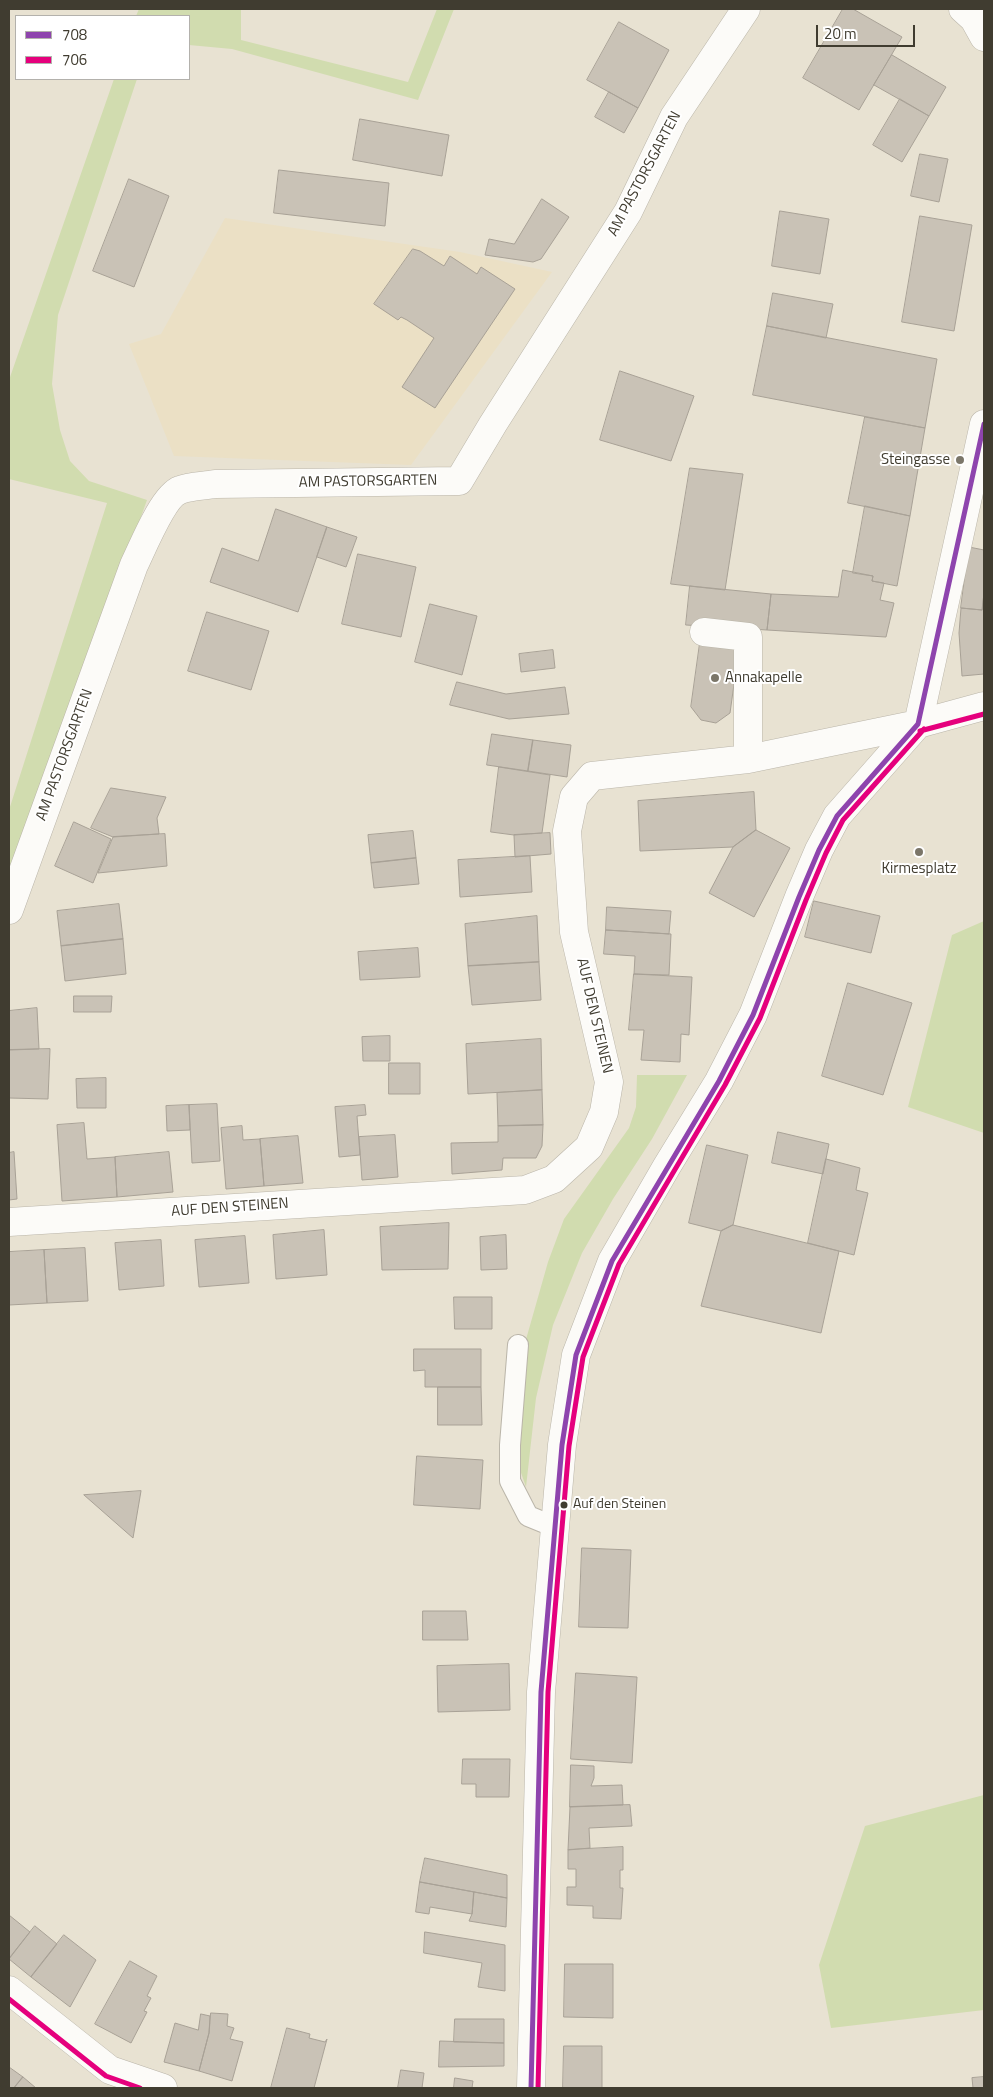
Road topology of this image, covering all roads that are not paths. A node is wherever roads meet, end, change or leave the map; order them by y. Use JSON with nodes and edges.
{"nodes":[{"id":1,"x":746,"y":9,"type":"edge"},
{"id":2,"x":963,"y":9,"type":"edge"},
{"id":3,"x":984,"y":37,"type":"edge"},
{"id":4,"x":984,"y":424,"type":"edge"},
{"id":5,"x":704,"y":632,"type":"dead end"},
{"id":6,"x":984,"y":706,"type":"edge"},
{"id":7,"x":918,"y":724,"type":"junction"},
{"id":8,"x":748,"y":760,"type":"junction"},
{"id":9,"x":9,"y":910,"type":"edge"},
{"id":10,"x":9,"y":1222,"type":"edge"},
{"id":11,"x":518,"y":1345,"type":"dead end"},
{"id":12,"x":555,"y":1527,"type":"junction"},
{"id":13,"x":9,"y":1990,"type":"edge"},
{"id":14,"x":104,"y":2079,"type":"edge"},
{"id":15,"x":163,"y":2088,"type":"edge"},
{"id":16,"x":531,"y":2088,"type":"edge"}],
"edges":[{"from":1,"to":9,"type":"street","name":"AM PASTORSGARTEN"},
{"from":2,"to":3,"type":"street"},
{"from":4,"to":7,"type":"street"},
{"from":5,"to":8,"type":"street"},
{"from":6,"to":7,"type":"street","name":"AUF DEN STEINEN"},
{"from":7,"to":8,"type":"street","name":"AUF DEN STEINEN"},
{"from":7,"to":12,"type":"street"},
{"from":8,"to":10,"type":"street","name":"AUF DEN STEINEN"},
{"from":11,"to":12,"type":"lane"},
{"from":12,"to":16,"type":"street"},
{"from":13,"to":14,"type":"street"},
{"from":14,"to":15,"type":"street"}]}
